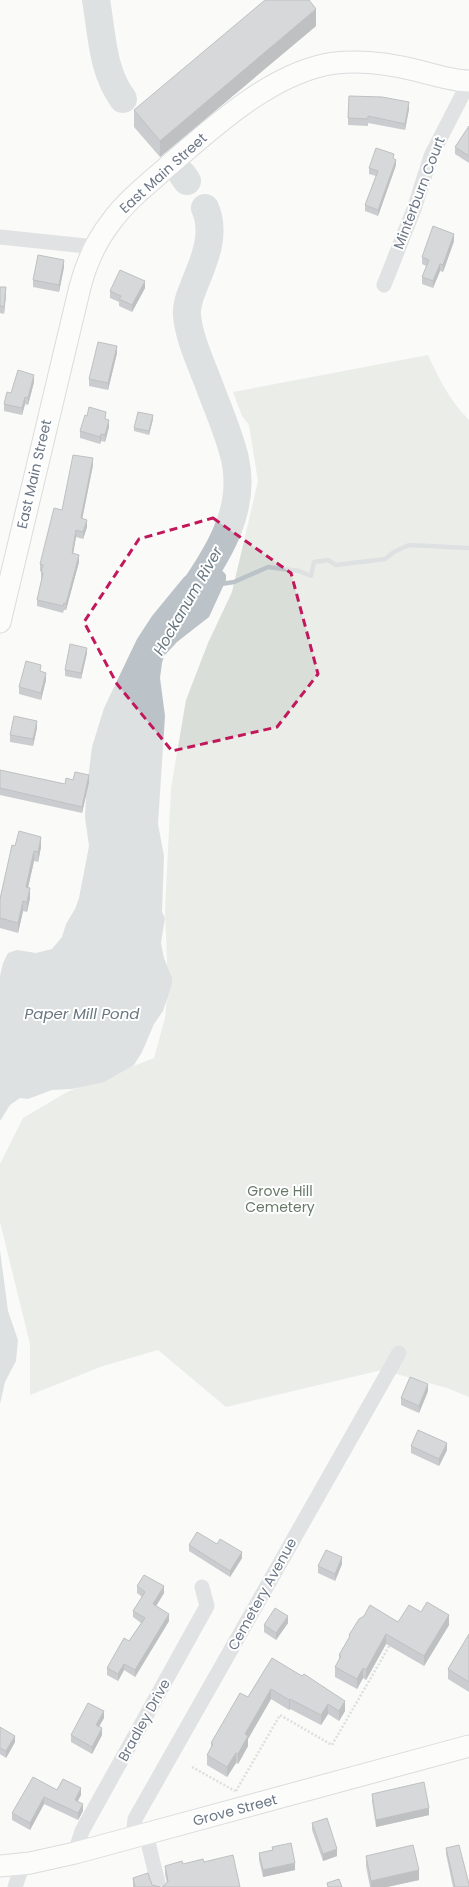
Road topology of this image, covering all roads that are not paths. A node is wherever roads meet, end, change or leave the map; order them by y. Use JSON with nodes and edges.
{"nodes":[{"id":1,"x":469,"y":82,"type":"edge"},
{"id":2,"x":0,"y":237,"type":"edge"},
{"id":3,"x":95,"y":247,"type":"junction"},
{"id":4,"x":384,"y":285,"type":"dead end"},
{"id":5,"x":0,"y":622,"type":"edge"},
{"id":6,"x":399,"y":1353,"type":"dead end"},
{"id":7,"x":202,"y":1587,"type":"dead end"},
{"id":8,"x":469,"y":1746,"type":"edge"},
{"id":9,"x":140,"y":1836,"type":"junction"},
{"id":10,"x":75,"y":1853,"type":"junction"},
{"id":11,"x":23,"y":1864,"type":"junction"},
{"id":12,"x":0,"y":1866,"type":"edge"},
{"id":13,"x":15,"y":1887,"type":"edge"},
{"id":14,"x":159,"y":1887,"type":"edge"}],
"edges":[{"from":1,"to":3,"type":"main road","name":"East Main Street"},
{"from":1,"to":4,"type":"street","name":"Minterburn Court"},
{"from":2,"to":3,"type":"street"},
{"from":3,"to":5,"type":"main road","name":"East Main Street"},
{"from":6,"to":9,"type":"street","name":"Cemetery Avenue"},
{"from":7,"to":10,"type":"street","name":"Bradley Drive"},
{"from":8,"to":9,"type":"main road","name":"Grove Street"},
{"from":9,"to":10,"type":"main road","name":"Grove Street"},
{"from":9,"to":14,"type":"street","name":"Cemetery Avenue"},
{"from":10,"to":11,"type":"main road","name":"Grove Street"},
{"from":11,"to":12,"type":"main road","name":"Grove Street"},
{"from":11,"to":13,"type":"street"}]}
